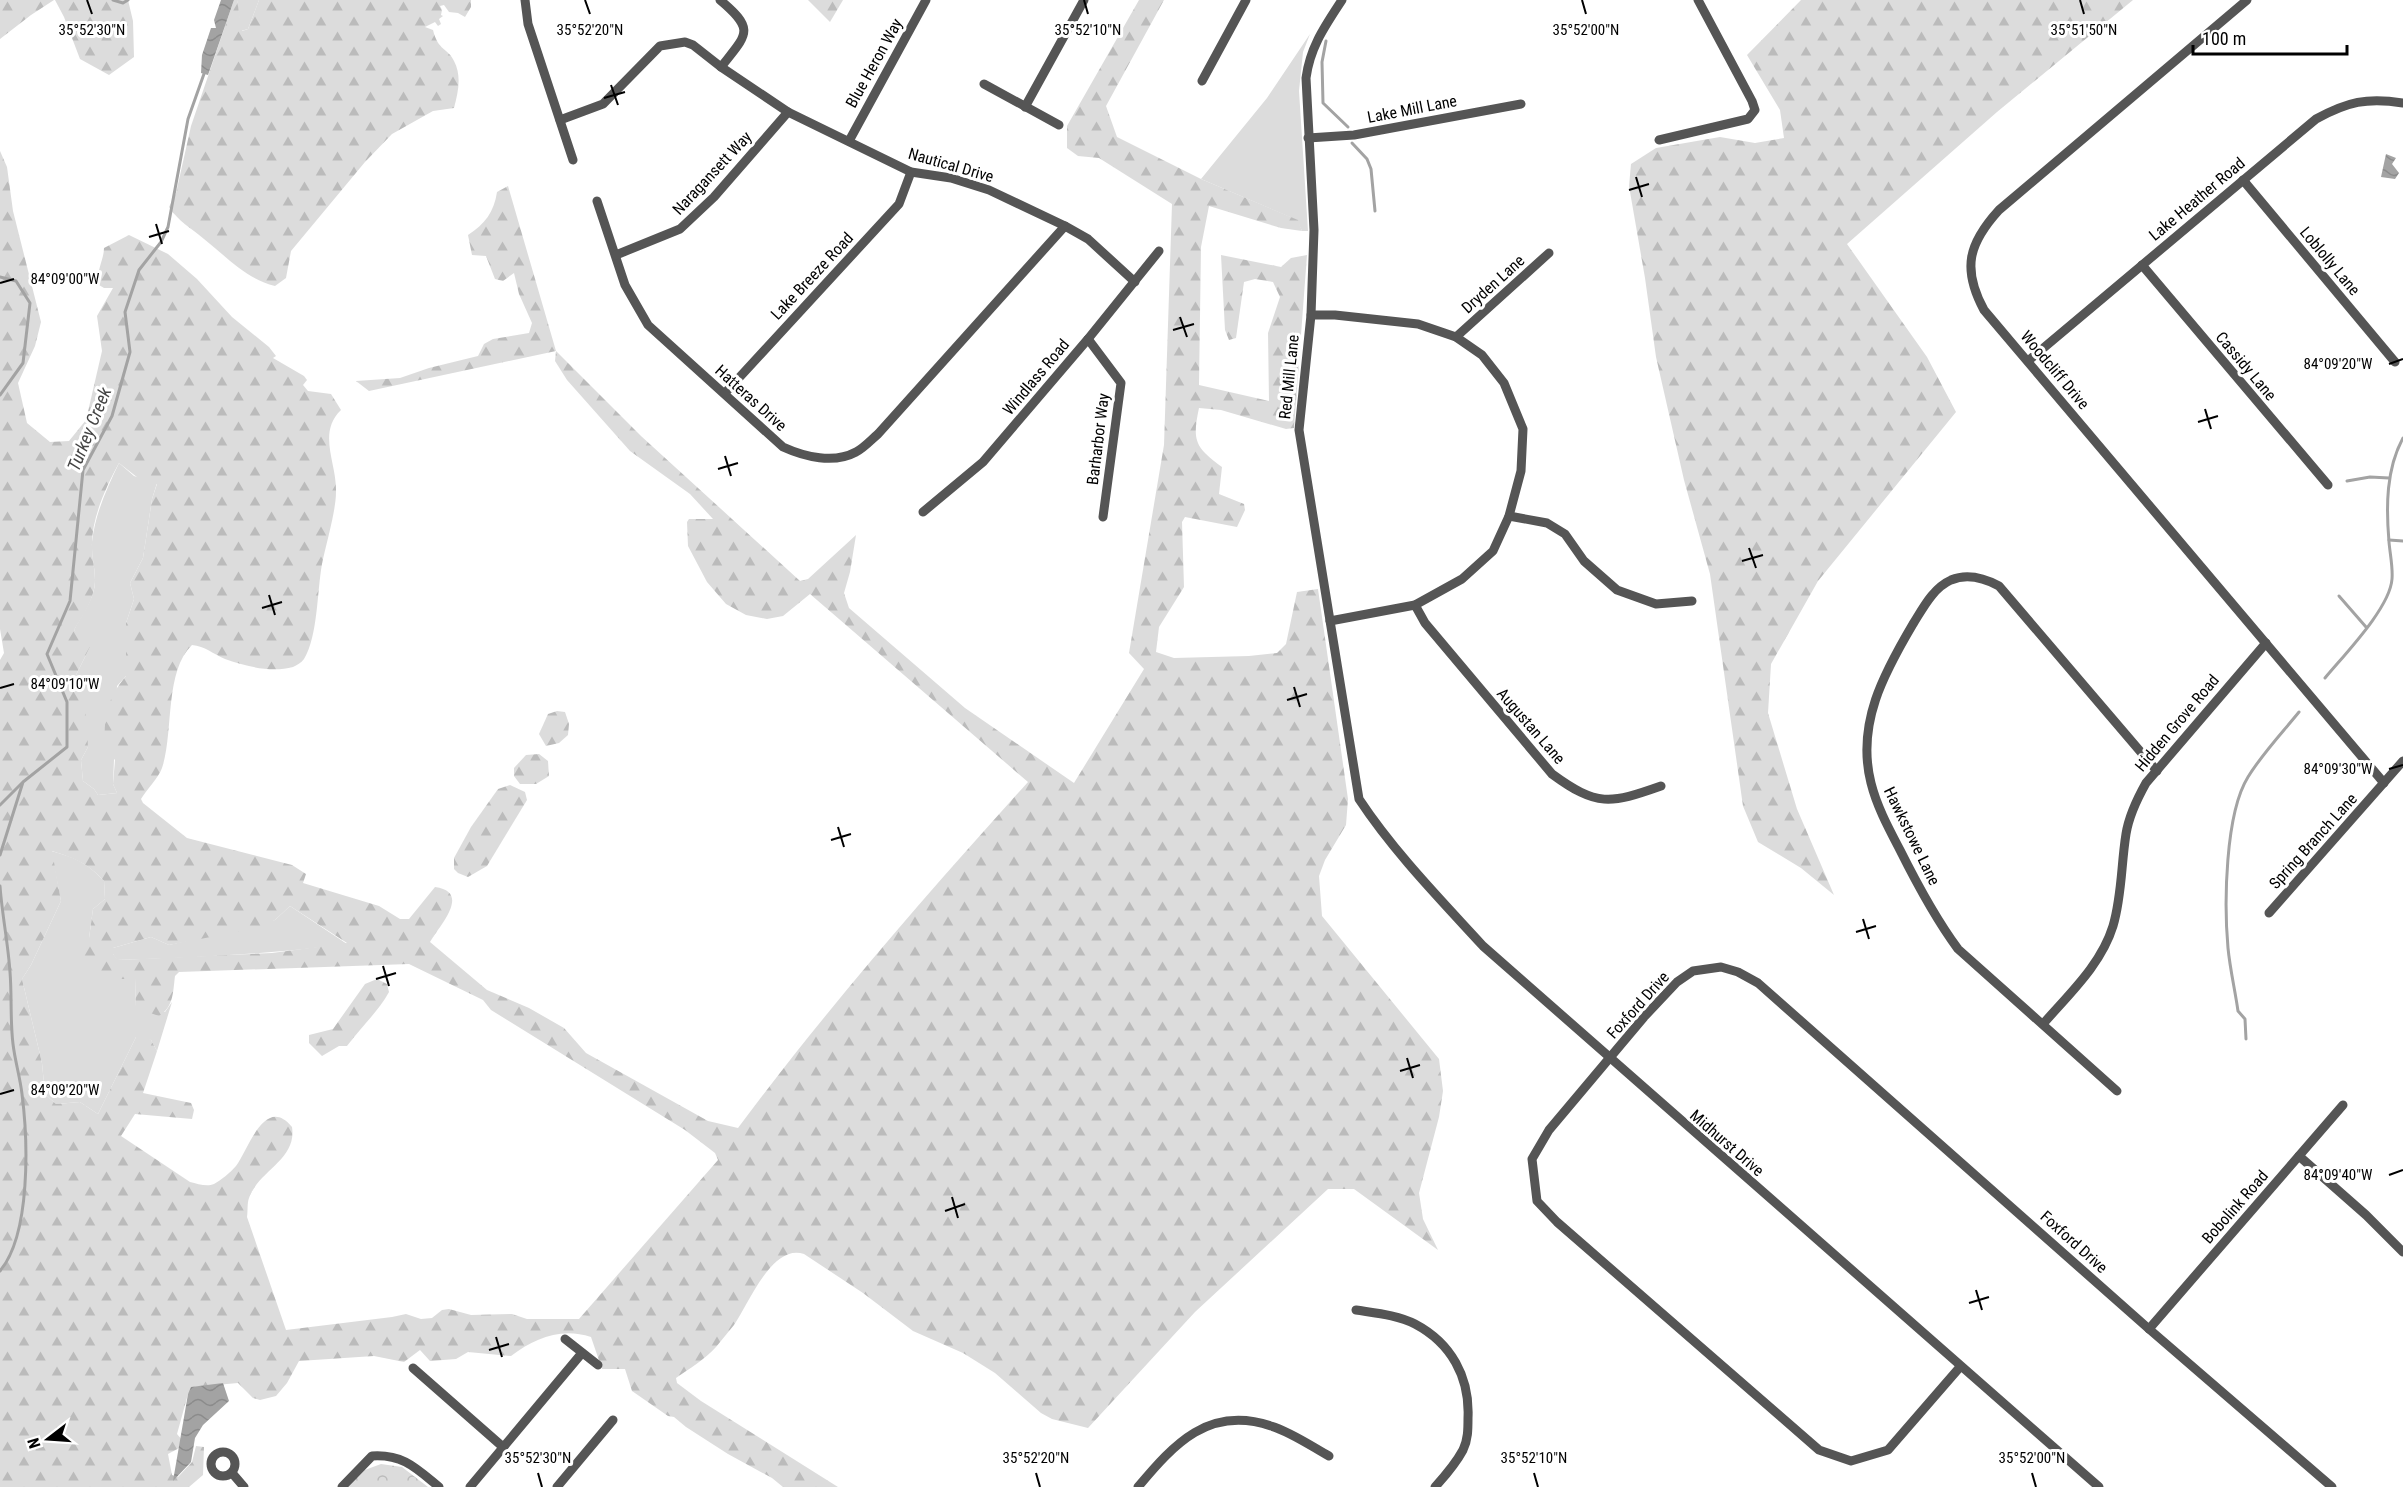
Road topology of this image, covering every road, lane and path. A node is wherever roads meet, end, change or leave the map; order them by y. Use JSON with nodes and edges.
{"nodes":[{"id":1,"x":525,"y":0,"type":"edge"},
{"id":2,"x":720,"y":0,"type":"edge"},
{"id":3,"x":926,"y":0,"type":"edge"},
{"id":4,"x":1084,"y":0,"type":"edge"},
{"id":5,"x":1246,"y":0,"type":"edge"},
{"id":6,"x":1342,"y":0,"type":"edge"},
{"id":7,"x":1698,"y":0,"type":"edge"},
{"id":8,"x":2247,"y":0,"type":"edge"},
{"id":9,"x":721,"y":67,"type":"junction"},
{"id":10,"x":1202,"y":81,"type":"dead end"},
{"id":11,"x":984,"y":84,"type":"dead end"},
{"id":12,"x":2403,"y":103,"type":"edge"},
{"id":13,"x":1521,"y":104,"type":"dead end"},
{"id":14,"x":1025,"y":107,"type":"junction"},
{"id":15,"x":788,"y":112,"type":"junction"},
{"id":16,"x":560,"y":120,"type":"junction"},
{"id":17,"x":1059,"y":125,"type":"dead end"},
{"id":18,"x":1308,"y":138,"type":"junction"},
{"id":19,"x":1659,"y":140,"type":"dead end"},
{"id":20,"x":849,"y":141,"type":"junction"},
{"id":21,"x":573,"y":160,"type":"dead end"},
{"id":22,"x":911,"y":172,"type":"junction"},
{"id":23,"x":2243,"y":180,"type":"junction"},
{"id":24,"x":597,"y":201,"type":"dead end"},
{"id":25,"x":1065,"y":226,"type":"junction"},
{"id":26,"x":1159,"y":251,"type":"dead end"},
{"id":27,"x":1549,"y":253,"type":"dead end"},
{"id":28,"x":616,"y":255,"type":"junction"},
{"id":29,"x":2142,"y":265,"type":"junction"},
{"id":30,"x":1135,"y":282,"type":"junction"},
{"id":31,"x":1311,"y":315,"type":"junction"},
{"id":32,"x":1456,"y":337,"type":"junction"},
{"id":33,"x":1088,"y":339,"type":"junction"},
{"id":34,"x":2028,"y":361,"type":"junction"},
{"id":35,"x":2395,"y":362,"type":"dead end"},
{"id":36,"x":725,"y":393,"type":"junction"},
{"id":37,"x":2328,"y":485,"type":"dead end"},
{"id":38,"x":923,"y":512,"type":"dead end"},
{"id":39,"x":1509,"y":516,"type":"junction"},
{"id":40,"x":1103,"y":517,"type":"dead end"},
{"id":41,"x":1692,"y":601,"type":"dead end"},
{"id":42,"x":1415,"y":605,"type":"junction"},
{"id":43,"x":1330,"y":621,"type":"junction"},
{"id":44,"x":2266,"y":643,"type":"junction"},
{"id":45,"x":2403,"y":761,"type":"edge"},
{"id":46,"x":2157,"y":771,"type":"junction"},
{"id":47,"x":2384,"y":783,"type":"junction"},
{"id":48,"x":1661,"y":786,"type":"dead end"},
{"id":49,"x":1359,"y":799,"type":"joint"},
{"id":50,"x":2269,"y":913,"type":"dead end"},
{"id":51,"x":2043,"y":1024,"type":"junction"},
{"id":52,"x":1609,"y":1059,"type":"junction"},
{"id":53,"x":2117,"y":1091,"type":"dead end"},
{"id":54,"x":2343,"y":1105,"type":"dead end"},
{"id":55,"x":2299,"y":1156,"type":"junction"},
{"id":56,"x":2403,"y":1252,"type":"edge"},
{"id":57,"x":1356,"y":1310,"type":"dead end"},
{"id":58,"x":2149,"y":1329,"type":"junction"},
{"id":59,"x":565,"y":1339,"type":"dead end"},
{"id":60,"x":582,"y":1353,"type":"junction"},
{"id":61,"x":598,"y":1365,"type":"dead end"},
{"id":62,"x":1960,"y":1367,"type":"junction"},
{"id":63,"x":413,"y":1368,"type":"dead end"},
{"id":64,"x":613,"y":1420,"type":"dead end"},
{"id":65,"x":503,"y":1448,"type":"junction"},
{"id":66,"x":1329,"y":1456,"type":"dead end"},
{"id":67,"x":232,"y":1473,"type":"dead end"},
{"id":68,"x":244,"y":1487,"type":"edge"},
{"id":69,"x":342,"y":1487,"type":"edge"},
{"id":70,"x":439,"y":1487,"type":"edge"},
{"id":71,"x":470,"y":1487,"type":"edge"},
{"id":72,"x":557,"y":1487,"type":"edge"},
{"id":73,"x":1138,"y":1487,"type":"edge"},
{"id":74,"x":1435,"y":1487,"type":"edge"},
{"id":75,"x":2099,"y":1487,"type":"edge"},
{"id":76,"x":2332,"y":1487,"type":"edge"}],
"edges":[{"from":1,"to":16,"type":"street"},
{"from":2,"to":9,"type":"street"},
{"from":3,"to":20,"type":"street","name":"Blue Heron Way"},
{"from":4,"to":14,"type":"street"},
{"from":5,"to":10,"type":"street"},
{"from":6,"to":18,"type":"street","name":"Red Mill Lane"},
{"from":7,"to":19,"type":"street"},
{"from":8,"to":34,"type":"street","name":"Woodcliff Drive"},
{"from":9,"to":15,"type":"street","name":"Nautical Drive"},
{"from":9,"to":16,"type":"street","name":"Nautical Drive"},
{"from":11,"to":14,"type":"street"},
{"from":12,"to":23,"type":"street","name":"Lake Heather Road"},
{"from":13,"to":18,"type":"street","name":"Lake Mill Lane"},
{"from":14,"to":17,"type":"street"},
{"from":15,"to":20,"type":"street","name":"Nautical Drive"},
{"from":15,"to":28,"type":"street","name":"Naragansett Way"},
{"from":16,"to":21,"type":"street"},
{"from":18,"to":31,"type":"street","name":"Red Mill Lane"},
{"from":20,"to":22,"type":"street","name":"Nautical Drive"},
{"from":22,"to":25,"type":"street","name":"Nautical Drive"},
{"from":22,"to":36,"type":"street","name":"Lake Breeze Road"},
{"from":23,"to":29,"type":"street","name":"Lake Heather Road"},
{"from":23,"to":35,"type":"street","name":"Loblolly Lane"},
{"from":24,"to":28,"type":"street","name":"Hatteras Drive"},
{"from":25,"to":30,"type":"street","name":"Nautical Drive"},
{"from":25,"to":36,"type":"street","name":"Hatteras Drive"},
{"from":26,"to":30,"type":"street","name":"Windlass Road"},
{"from":27,"to":32,"type":"street","name":"Dryden Lane"},
{"from":28,"to":36,"type":"street","name":"Hatteras Drive"},
{"from":29,"to":34,"type":"street","name":"Lake Heather Road"},
{"from":29,"to":37,"type":"street","name":"Cassidy Lane"},
{"from":30,"to":33,"type":"street","name":"Windlass Road"},
{"from":31,"to":32,"type":"street"},
{"from":31,"to":43,"type":"street","name":"Red Mill Lane"},
{"from":32,"to":39,"type":"street"},
{"from":33,"to":38,"type":"street","name":"Windlass Road"},
{"from":33,"to":40,"type":"street","name":"Barharbor Way"},
{"from":34,"to":44,"type":"street","name":"Woodcliff Drive"},
{"from":39,"to":41,"type":"street"},
{"from":39,"to":42,"type":"street"},
{"from":42,"to":43,"type":"street"},
{"from":42,"to":48,"type":"street","name":"Augustan Lane"},
{"from":43,"to":49,"type":"street","name":"Red Mill Lane"},
{"from":44,"to":46,"type":"street","name":"Hidden Grove Road"},
{"from":44,"to":47,"type":"street","name":"Woodcliff Drive"},
{"from":45,"to":47,"type":"street","name":"Spring Branch Lane"},
{"from":46,"to":51,"type":"street","name":"Hidden Grove Road"},
{"from":46,"to":51,"type":"street","name":"Hawkstowe Lane"},
{"from":47,"to":50,"type":"street","name":"Spring Branch Lane"},
{"from":49,"to":52,"type":"street","name":"Midhurst Drive"},
{"from":51,"to":53,"type":"street","name":"Hawkstowe Lane"},
{"from":52,"to":58,"type":"street","name":"Foxford Drive"},
{"from":52,"to":62,"type":"street","name":"Midhurst Drive"},
{"from":52,"to":62,"type":"street","name":"Foxford Drive"},
{"from":54,"to":55,"type":"street","name":"Bobolink Road"},
{"from":55,"to":56,"type":"street"},
{"from":55,"to":58,"type":"street","name":"Bobolink Road"},
{"from":57,"to":74,"type":"street"},
{"from":58,"to":76,"type":"street","name":"Foxford Drive"},
{"from":59,"to":60,"type":"street"},
{"from":60,"to":61,"type":"street"},
{"from":60,"to":65,"type":"street"},
{"from":62,"to":75,"type":"street","name":"Midhurst Drive"},
{"from":63,"to":65,"type":"street"},
{"from":64,"to":72,"type":"street"},
{"from":65,"to":71,"type":"street"},
{"from":66,"to":73,"type":"street"},
{"from":67,"to":68,"type":"street"},
{"from":69,"to":70,"type":"street"}]}
